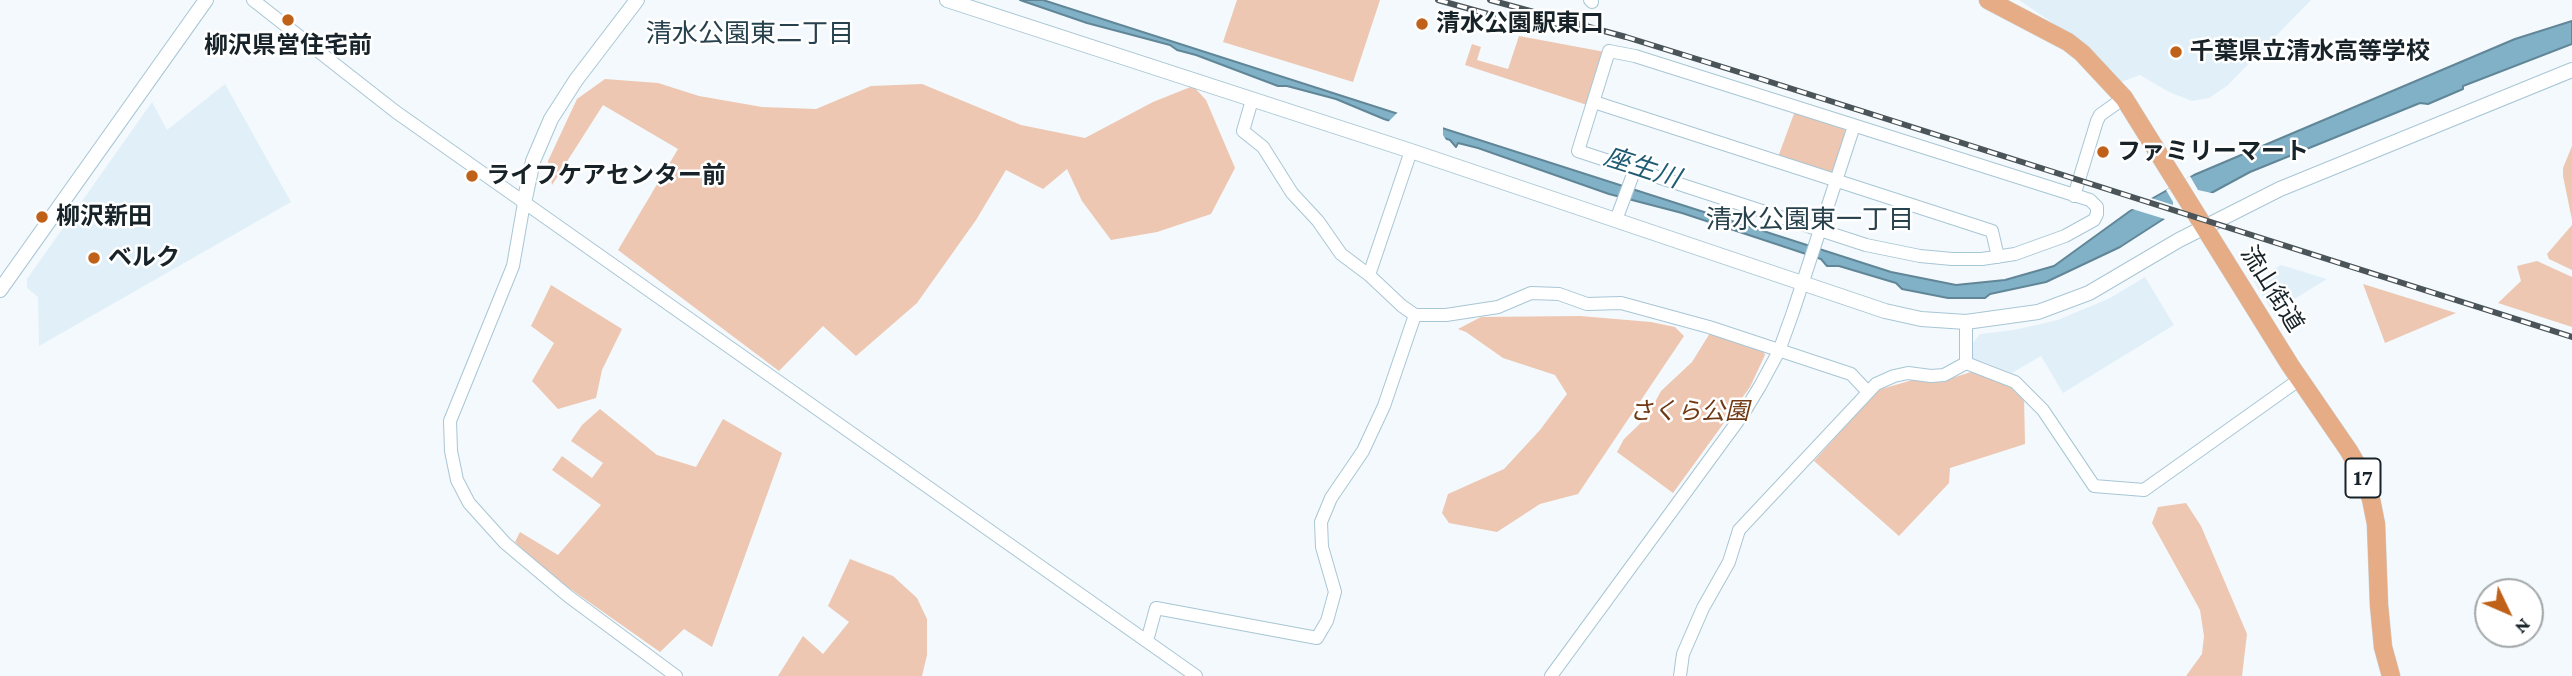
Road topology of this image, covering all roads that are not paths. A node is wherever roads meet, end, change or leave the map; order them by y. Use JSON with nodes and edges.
{"nodes":[{"id":1,"x":205,"y":0,"type":"edge"},
{"id":2,"x":253,"y":0,"type":"edge"},
{"id":3,"x":637,"y":0,"type":"edge"},
{"id":4,"x":947,"y":0,"type":"edge"},
{"id":5,"x":1988,"y":0,"type":"edge"},
{"id":6,"x":2572,"y":70,"type":"edge"},
{"id":7,"x":2124,"y":98,"type":"junction"},
{"id":8,"x":1252,"y":100,"type":"junction"},
{"id":9,"x":1594,"y":102,"type":"junction"},
{"id":10,"x":1854,"y":126,"type":"junction"},
{"id":11,"x":1411,"y":151,"type":"junction"},
{"id":12,"x":1633,"y":174,"type":"junction"},
{"id":13,"x":1838,"y":180,"type":"junction"},
{"id":14,"x":2074,"y":195,"type":"junction"},
{"id":15,"x":524,"y":203,"type":"junction"},
{"id":16,"x":1616,"y":220,"type":"junction"},
{"id":17,"x":2200,"y":221,"type":"junction"},
{"id":18,"x":1820,"y":234,"type":"junction"},
{"id":19,"x":1998,"y":257,"type":"junction"},
{"id":20,"x":1369,"y":275,"type":"junction"},
{"id":21,"x":1805,"y":276,"type":"junction"},
{"id":22,"x":0,"y":290,"type":"edge"},
{"id":23,"x":1415,"y":315,"type":"junction"},
{"id":24,"x":1966,"y":323,"type":"junction"},
{"id":25,"x":1779,"y":351,"type":"junction"},
{"id":26,"x":1966,"y":363,"type":"junction"},
{"id":27,"x":2300,"y":379,"type":"junction"},
{"id":28,"x":1868,"y":393,"type":"junction"},
{"id":29,"x":1147,"y":641,"type":"junction"},
{"id":30,"x":676,"y":676,"type":"edge"},
{"id":31,"x":1196,"y":676,"type":"edge"},
{"id":32,"x":1551,"y":676,"type":"edge"},
{"id":33,"x":1680,"y":676,"type":"edge"},
{"id":34,"x":2392,"y":676,"type":"edge"}],
"edges":[{"from":1,"to":22,"type":"street"},
{"from":2,"to":15,"type":"street"},
{"from":3,"to":15,"type":"street"},
{"from":4,"to":8,"type":"street"},
{"from":5,"to":7,"type":"main road","name":"流山街道","number":"17"},
{"from":6,"to":17,"type":"street"},
{"from":7,"to":14,"type":"street"},
{"from":7,"to":17,"type":"main road","name":"流山街道","number":"17"},
{"from":8,"to":11,"type":"street"},
{"from":8,"to":20,"type":"street"},
{"from":9,"to":10,"type":"street"},
{"from":9,"to":12,"type":"street"},
{"from":9,"to":13,"type":"street"},
{"from":10,"to":13,"type":"street"},
{"from":10,"to":14,"type":"street"},
{"from":11,"to":16,"type":"street"},
{"from":11,"to":20,"type":"street"},
{"from":12,"to":16,"type":"street"},
{"from":12,"to":18,"type":"street"},
{"from":13,"to":18,"type":"street"},
{"from":13,"to":19,"type":"street"},
{"from":14,"to":19,"type":"street"},
{"from":15,"to":29,"type":"street"},
{"from":15,"to":30,"type":"street"},
{"from":16,"to":21,"type":"street"},
{"from":17,"to":24,"type":"street"},
{"from":17,"to":27,"type":"main road","name":"流山街道","number":"17"},
{"from":18,"to":19,"type":"street"},
{"from":18,"to":21,"type":"street"},
{"from":20,"to":23,"type":"street"},
{"from":21,"to":24,"type":"street"},
{"from":21,"to":25,"type":"street"},
{"from":23,"to":25,"type":"street"},
{"from":23,"to":29,"type":"street"},
{"from":24,"to":26,"type":"street"},
{"from":25,"to":28,"type":"street"},
{"from":25,"to":32,"type":"street"},
{"from":26,"to":27,"type":"street"},
{"from":26,"to":28,"type":"street"},
{"from":27,"to":34,"type":"main road","name":"流山街道","number":"17"},
{"from":28,"to":33,"type":"street"},
{"from":29,"to":31,"type":"street"}]}
